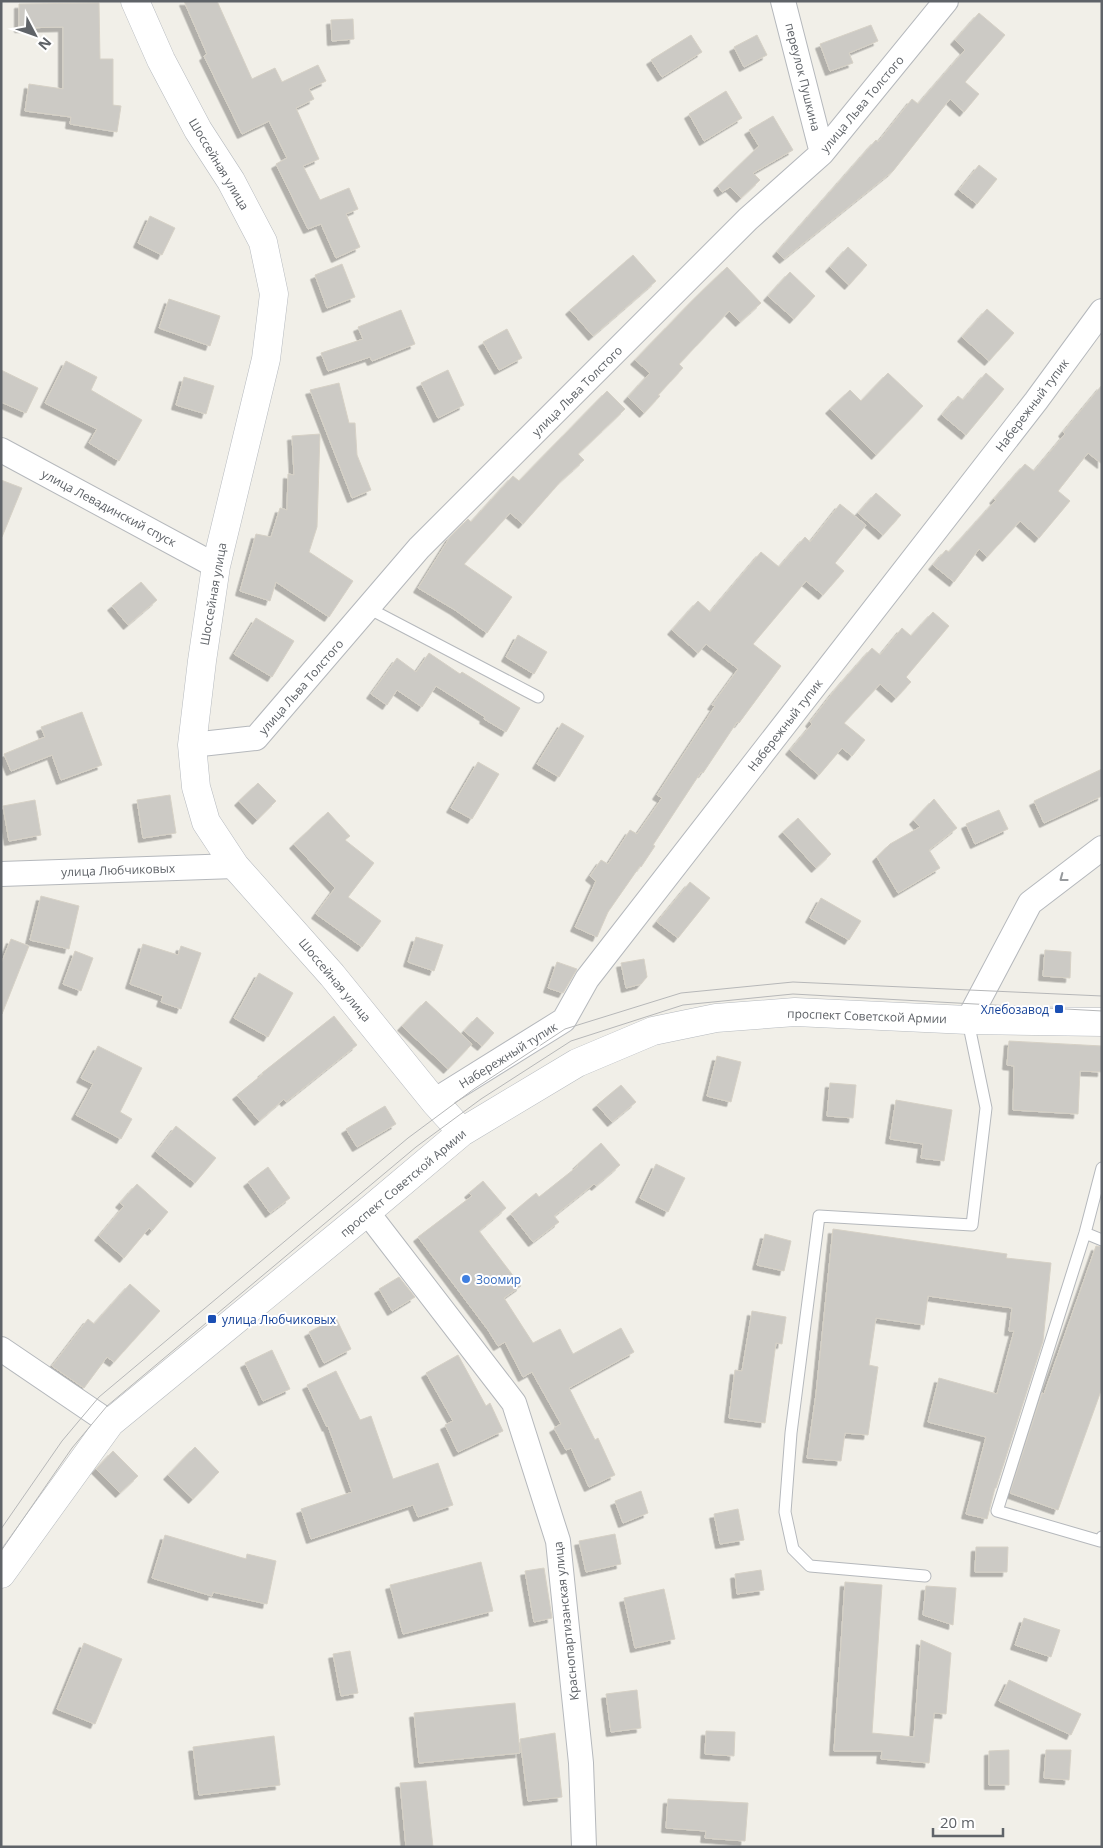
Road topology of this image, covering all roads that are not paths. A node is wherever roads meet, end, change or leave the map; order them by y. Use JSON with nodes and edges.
{"nodes":[{"id":1,"x":135,"y":1,"type":"edge"},
{"id":2,"x":784,"y":1,"type":"edge"},
{"id":3,"x":946,"y":1,"type":"edge"},
{"id":4,"x":822,"y":153,"type":"junction"},
{"id":5,"x":1102,"y":311,"type":"edge"},
{"id":6,"x":1,"y":450,"type":"edge"},
{"id":7,"x":216,"y":566,"type":"junction"},
{"id":8,"x":368,"y":608,"type":"junction"},
{"id":9,"x":538,"y":697,"type":"dead end"},
{"id":10,"x":192,"y":745,"type":"junction"},
{"id":11,"x":1102,"y":848,"type":"edge"},
{"id":12,"x":235,"y":866,"type":"junction"},
{"id":13,"x":1,"y":874,"type":"edge"},
{"id":14,"x":968,"y":1020,"type":"junction"},
{"id":15,"x":1102,"y":1022,"type":"edge"},
{"id":16,"x":434,"y":1101,"type":"junction"},
{"id":17,"x":462,"y":1132,"type":"junction"},
{"id":18,"x":1102,"y":1168,"type":"edge"},
{"id":19,"x":368,"y":1212,"type":"junction"},
{"id":20,"x":1086,"y":1233,"type":"junction"},
{"id":21,"x":1102,"y":1240,"type":"edge"},
{"id":22,"x":1,"y":1349,"type":"edge"},
{"id":23,"x":110,"y":1423,"type":"junction"},
{"id":24,"x":1102,"y":1537,"type":"edge"},
{"id":25,"x":1,"y":1574,"type":"edge"},
{"id":26,"x":925,"y":1576,"type":"dead end"},
{"id":27,"x":584,"y":1847,"type":"edge"}],
"edges":[{"from":1,"to":7,"type":"main road","name":"Шоссейная улица"},
{"from":2,"to":4,"type":"street","name":"переулок Пушкина"},
{"from":3,"to":4,"type":"street","name":"улица Льва Толстого"},
{"from":4,"to":8,"type":"street","name":"улица Льва Толстого"},
{"from":5,"to":16,"type":"street","name":"Набережный тупик"},
{"from":6,"to":7,"type":"street","name":"улица Левадинский спуск"},
{"from":7,"to":10,"type":"main road","name":"Шоссейная улица"},
{"from":8,"to":9,"type":"lane"},
{"from":8,"to":10,"type":"street","name":"улица Льва Толстого"},
{"from":10,"to":12,"type":"main road","name":"Шоссейная улица"},
{"from":11,"to":14,"type":"street","one_way":true},
{"from":12,"to":13,"type":"street","name":"улица Любчиковых"},
{"from":12,"to":16,"type":"main road","name":"Шоссейная улица"},
{"from":14,"to":15,"type":"main road","name":"проспект Советской Армии"},
{"from":14,"to":17,"type":"main road","name":"проспект Советской Армии"},
{"from":14,"to":26,"type":"lane"},
{"from":16,"to":17,"type":"main road","name":"Шоссейная улица"},
{"from":17,"to":19,"type":"main road","name":"проспект Советской Армии"},
{"from":18,"to":20,"type":"lane"},
{"from":19,"to":23,"type":"main road","name":"проспект Советской Армии"},
{"from":19,"to":27,"type":"street","name":"Краснопартизанская улица"},
{"from":20,"to":21,"type":"lane"},
{"from":20,"to":24,"type":"lane"},
{"from":22,"to":23,"type":"street"},
{"from":23,"to":25,"type":"main road","name":"проспект Советской Армии"}]}
